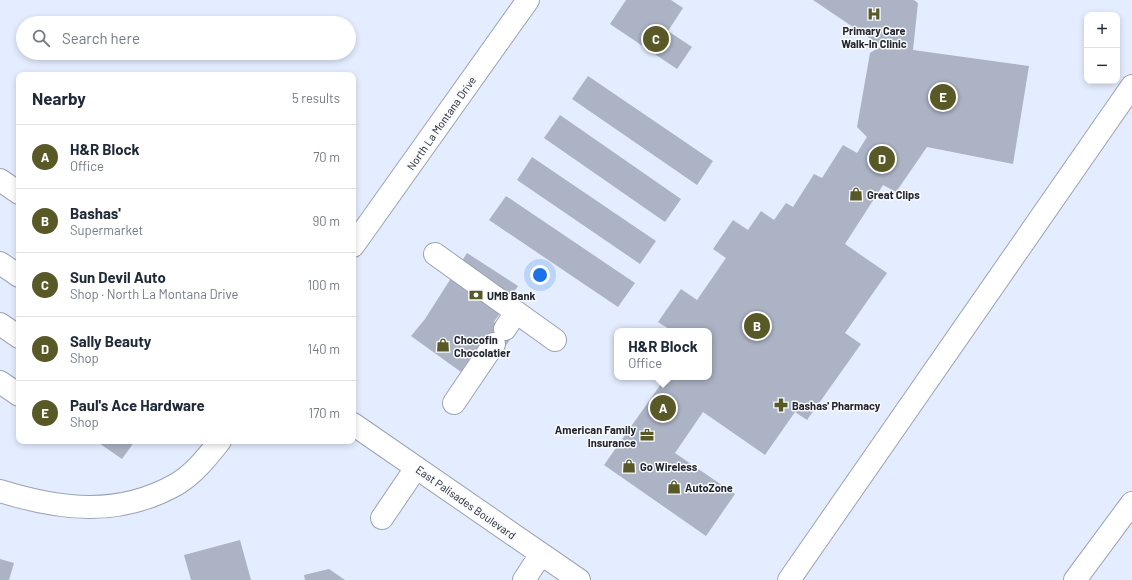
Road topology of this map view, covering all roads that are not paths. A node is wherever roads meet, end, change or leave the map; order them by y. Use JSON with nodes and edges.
{"nodes":[{"id":1,"x":528,"y":0,"type":"edge"},
{"id":2,"x":1132,"y":86,"type":"edge"},
{"id":3,"x":0,"y":180,"type":"edge"},
{"id":4,"x":16,"y":192,"type":"edge"},
{"id":5,"x":356,"y":242,"type":"edge"},
{"id":6,"x":436,"y":254,"type":"dead end"},
{"id":7,"x":0,"y":263,"type":"edge"},
{"id":8,"x":16,"y":274,"type":"edge"},
{"id":9,"x":0,"y":324,"type":"edge"},
{"id":10,"x":505,"y":329,"type":"junction"},
{"id":11,"x":16,"y":336,"type":"edge"},
{"id":12,"x":555,"y":340,"type":"dead end"},
{"id":13,"x":0,"y":382,"type":"edge"},
{"id":14,"x":16,"y":393,"type":"edge"},
{"id":15,"x":454,"y":403,"type":"dead end"},
{"id":16,"x":356,"y":426,"type":"edge"},
{"id":17,"x":218,"y":444,"type":"edge"},
{"id":18,"x":416,"y":468,"type":"junction"},
{"id":19,"x":0,"y":492,"type":"edge"},
{"id":20,"x":1132,"y":503,"type":"edge"},
{"id":21,"x":382,"y":518,"type":"dead end"},
{"id":22,"x":541,"y":554,"type":"junction"},
{"id":23,"x":524,"y":580,"type":"edge"},
{"id":24,"x":579,"y":580,"type":"edge"},
{"id":25,"x":789,"y":580,"type":"edge"},
{"id":26,"x":1075,"y":580,"type":"edge"}],
"edges":[{"from":1,"to":5,"type":"street","name":"North La Montana Drive"},
{"from":2,"to":25,"type":"street"},
{"from":3,"to":4,"type":"street"},
{"from":6,"to":10,"type":"street"},
{"from":7,"to":8,"type":"street"},
{"from":9,"to":11,"type":"street"},
{"from":10,"to":12,"type":"street"},
{"from":10,"to":15,"type":"street"},
{"from":13,"to":14,"type":"street"},
{"from":16,"to":18,"type":"street","name":"East Palisades Boulevard"},
{"from":17,"to":19,"type":"street"},
{"from":18,"to":21,"type":"street"},
{"from":18,"to":22,"type":"street","name":"East Palisades Boulevard"},
{"from":20,"to":26,"type":"street"},
{"from":22,"to":23,"type":"street"},
{"from":22,"to":24,"type":"street","name":"East Palisades Boulevard"}]}
